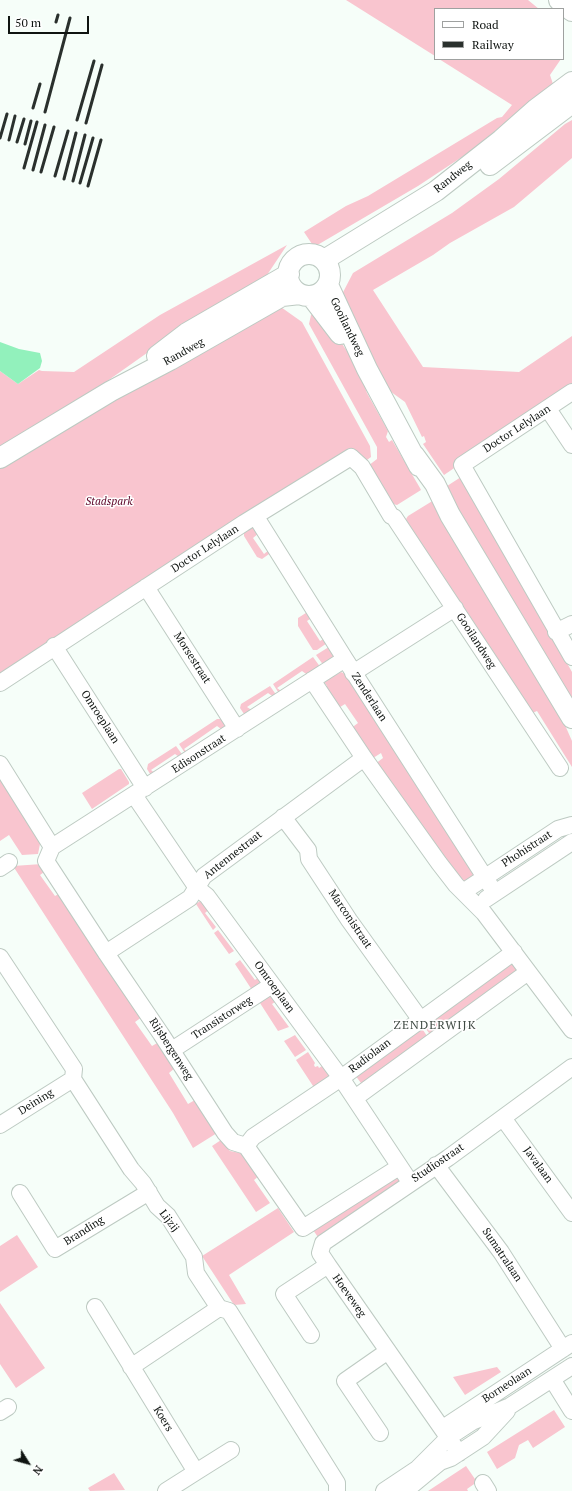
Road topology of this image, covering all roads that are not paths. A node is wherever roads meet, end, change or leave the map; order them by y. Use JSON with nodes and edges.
{"nodes":[{"id":1,"x":572,"y":82,"type":"edge"},
{"id":2,"x":572,"y":103,"type":"edge"},
{"id":3,"x":289,"y":274,"type":"junction"},
{"id":4,"x":318,"y":281,"type":"junction"},
{"id":5,"x":111,"y":391,"type":"junction"},
{"id":6,"x":572,"y":392,"type":"edge"},
{"id":7,"x":548,"y":408,"type":"junction"},
{"id":8,"x":572,"y":445,"type":"edge"},
{"id":9,"x":0,"y":458,"type":"edge"},
{"id":10,"x":391,"y":516,"type":"joint"},
{"id":11,"x":256,"y":517,"type":"junction"},
{"id":12,"x":146,"y":587,"type":"junction"},
{"id":13,"x":454,"y":608,"type":"junction"},
{"id":14,"x":572,"y":624,"type":"edge"},
{"id":15,"x":556,"y":632,"type":"junction"},
{"id":16,"x":54,"y":646,"type":"junction"},
{"id":17,"x":572,"y":657,"type":"edge"},
{"id":18,"x":349,"y":666,"type":"junction"},
{"id":19,"x":312,"y":680,"type":"junction"},
{"id":20,"x":0,"y":682,"type":"edge"},
{"id":21,"x":559,"y":697,"type":"junction"},
{"id":22,"x":572,"y":718,"type":"edge"},
{"id":23,"x":237,"y":729,"type":"junction"},
{"id":24,"x":572,"y":731,"type":"edge"},
{"id":25,"x":364,"y":758,"type":"junction"},
{"id":26,"x":0,"y":764,"type":"edge"},
{"id":27,"x":560,"y":768,"type":"dead end"},
{"id":28,"x":140,"y":791,"type":"junction"},
{"id":29,"x":283,"y":817,"type":"junction"},
{"id":30,"x":570,"y":827,"type":"edge"},
{"id":31,"x":572,"y":842,"type":"edge"},
{"id":32,"x":52,"y":847,"type":"junction"},
{"id":33,"x":484,"y":877,"type":"junction"},
{"id":34,"x":197,"y":888,"type":"junction"},
{"id":35,"x":463,"y":892,"type":"junction"},
{"id":36,"x":495,"y":893,"type":"junction"},
{"id":37,"x":476,"y":905,"type":"junction"},
{"id":38,"x":514,"y":952,"type":"junction"},
{"id":39,"x":106,"y":953,"type":"junction"},
{"id":40,"x":2,"y":964,"type":"edge"},
{"id":41,"x":528,"y":972,"type":"junction"},
{"id":42,"x":272,"y":985,"type":"junction"},
{"id":43,"x":420,"y":1019,"type":"junction"},
{"id":44,"x":572,"y":1030,"type":"edge"},
{"id":45,"x":172,"y":1050,"type":"junction"},
{"id":46,"x":571,"y":1070,"type":"edge"},
{"id":47,"x":341,"y":1078,"type":"junction"},
{"id":48,"x":73,"y":1079,"type":"junction"},
{"id":49,"x":355,"y":1098,"type":"junction"},
{"id":50,"x":503,"y":1118,"type":"junction"},
{"id":51,"x":0,"y":1125,"type":"edge"},
{"id":52,"x":246,"y":1146,"type":"junction"},
{"id":53,"x":436,"y":1165,"type":"junction"},
{"id":54,"x":399,"y":1167,"type":"junction"},
{"id":55,"x":410,"y":1182,"type":"junction"},
{"id":56,"x":148,"y":1192,"type":"junction"},
{"id":57,"x":20,"y":1193,"type":"dead end"},
{"id":58,"x":572,"y":1213,"type":"edge"},
{"id":59,"x":328,"y":1266,"type":"junction"},
{"id":60,"x":95,"y":1307,"type":"dead end"},
{"id":61,"x":219,"y":1308,"type":"junction"},
{"id":62,"x":311,"y":1335,"type":"dead end"},
{"id":63,"x":567,"y":1346,"type":"edge"},
{"id":64,"x":388,"y":1351,"type":"junction"},
{"id":65,"x":572,"y":1366,"type":"edge"},
{"id":66,"x":131,"y":1367,"type":"junction"},
{"id":67,"x":552,"y":1379,"type":"junction"},
{"id":68,"x":569,"y":1401,"type":"edge"},
{"id":69,"x":510,"y":1406,"type":"junction"},
{"id":70,"x":446,"y":1432,"type":"junction"},
{"id":71,"x":380,"y":1433,"type":"dead end"},
{"id":72,"x":231,"y":1450,"type":"dead end"},
{"id":73,"x":459,"y":1453,"type":"junction"},
{"id":74,"x":196,"y":1472,"type":"junction"},
{"id":75,"x":340,"y":1488,"type":"edge"},
{"id":76,"x":166,"y":1491,"type":"edge"},
{"id":77,"x":384,"y":1491,"type":"edge"},
{"id":78,"x":405,"y":1491,"type":"edge"}],
"edges":[{"from":1,"to":4,"type":"main road","name":"Randweg"},
{"from":2,"to":4,"type":"main road","name":"Randweg"},
{"from":3,"to":4,"type":"main road","name":"Gooilandweg"},
{"from":3,"to":4,"type":"main road"},
{"from":3,"to":5,"type":"main road","name":"Randweg"},
{"from":4,"to":5,"type":"main road","name":"Randweg"},
{"from":4,"to":21,"type":"main road","name":"Gooilandweg"},
{"from":5,"to":9,"type":"main road","name":"Randweg"},
{"from":6,"to":7,"type":"street","name":"Doctor Lelylaan"},
{"from":7,"to":8,"type":"street"},
{"from":7,"to":15,"type":"street","name":"Doctor Lelylaan"},
{"from":10,"to":11,"type":"street","name":"Doctor Lelylaan"},
{"from":10,"to":13,"type":"street","name":"Gooilandweg"},
{"from":11,"to":12,"type":"street","name":"Doctor Lelylaan"},
{"from":11,"to":18,"type":"street","name":"Zenderlaan"},
{"from":12,"to":16,"type":"street","name":"Doctor Lelylaan"},
{"from":12,"to":23,"type":"street","name":"Morsestraat"},
{"from":13,"to":18,"type":"street","name":"Edisonstraat"},
{"from":13,"to":27,"type":"street","name":"Gooilandweg"},
{"from":14,"to":15,"type":"street"},
{"from":15,"to":17,"type":"street"},
{"from":16,"to":20,"type":"street","name":"Doctor Lelylaan"},
{"from":16,"to":28,"type":"street","name":"Omroeplaan"},
{"from":18,"to":19,"type":"street","name":"Edisonstraat"},
{"from":18,"to":33,"type":"street","name":"Zenderlaan"},
{"from":19,"to":23,"type":"street","name":"Edisonstraat"},
{"from":19,"to":25,"type":"street"},
{"from":21,"to":22,"type":"main road","name":"Gooilandweg"},
{"from":21,"to":24,"type":"main road","name":"Gooilandweg"},
{"from":23,"to":28,"type":"street","name":"Edisonstraat"},
{"from":25,"to":29,"type":"street","name":"Antennestraat"},
{"from":25,"to":35,"type":"street"},
{"from":26,"to":32,"type":"street"},
{"from":28,"to":32,"type":"street","name":"Edisonstraat"},
{"from":28,"to":34,"type":"street","name":"Omroeplaan"},
{"from":29,"to":34,"type":"street","name":"Antennestraat"},
{"from":29,"to":43,"type":"street","name":"Marconistraat"},
{"from":30,"to":33,"type":"street","name":"Phohistraat"},
{"from":31,"to":36,"type":"street","name":"Phohistraat"},
{"from":32,"to":39,"type":"street","name":"Rijsbergenweg"},
{"from":33,"to":35,"type":"street","name":"Phohistraat"},
{"from":33,"to":36,"type":"street","name":"Zenderlaan"},
{"from":34,"to":39,"type":"street","name":"Antennestraat"},
{"from":34,"to":42,"type":"street","name":"Omroeplaan"},
{"from":35,"to":37,"type":"street"},
{"from":36,"to":37,"type":"street","name":"Phohistraat"},
{"from":37,"to":38,"type":"street"},
{"from":38,"to":41,"type":"street"},
{"from":38,"to":43,"type":"street","name":"Radiolaan"},
{"from":39,"to":45,"type":"street","name":"Rijsbergenweg"},
{"from":40,"to":48,"type":"street","name":"Lijzij"},
{"from":41,"to":44,"type":"street"},
{"from":41,"to":49,"type":"street"},
{"from":42,"to":45,"type":"street","name":"Transistorweg"},
{"from":42,"to":47,"type":"street","name":"Omroeplaan"},
{"from":43,"to":47,"type":"street","name":"Radiolaan"},
{"from":45,"to":52,"type":"street","name":"Rijsbergenweg"},
{"from":46,"to":50,"type":"street","name":"Studiostraat"},
{"from":47,"to":49,"type":"street","name":"Omroeplaan"},
{"from":47,"to":52,"type":"street","name":"Radiolaan"},
{"from":48,"to":51,"type":"street","name":"Deining"},
{"from":48,"to":56,"type":"street","name":"Lijzij"},
{"from":49,"to":54,"type":"street","name":"Omroeplaan"},
{"from":50,"to":53,"type":"street","name":"Studiostraat"},
{"from":50,"to":58,"type":"street","name":"Javalaan"},
{"from":52,"to":54,"type":"street","name":"Rijsbergenweg"},
{"from":53,"to":55,"type":"street","name":"Studiostraat"},
{"from":53,"to":63,"type":"street","name":"Sumatralaan"},
{"from":54,"to":55,"type":"street","name":"Omroeplaan"},
{"from":55,"to":59,"type":"street","name":"Studiostraat"},
{"from":56,"to":57,"type":"street","name":"Branding"},
{"from":56,"to":61,"type":"street","name":"Lijzij"},
{"from":59,"to":62,"type":"street","name":"Hoeveweg"},
{"from":59,"to":64,"type":"street","name":"Hoeveweg"},
{"from":60,"to":66,"type":"street","name":"Koers"},
{"from":61,"to":66,"type":"street"},
{"from":61,"to":75,"type":"street","name":"Lijzij"},
{"from":63,"to":70,"type":"street","name":"Borneolaan"},
{"from":64,"to":70,"type":"street","name":"Hoeveweg"},
{"from":64,"to":71,"type":"street"},
{"from":65,"to":67,"type":"street"},
{"from":66,"to":74,"type":"street","name":"Koers"},
{"from":67,"to":68,"type":"street"},
{"from":67,"to":69,"type":"street"},
{"from":69,"to":70,"type":"street"},
{"from":69,"to":73,"type":"street"},
{"from":70,"to":73,"type":"street","name":"Hoeveweg"},
{"from":70,"to":77,"type":"street"},
{"from":72,"to":74,"type":"street"},
{"from":73,"to":78,"type":"street"},
{"from":74,"to":76,"type":"street"}]}
